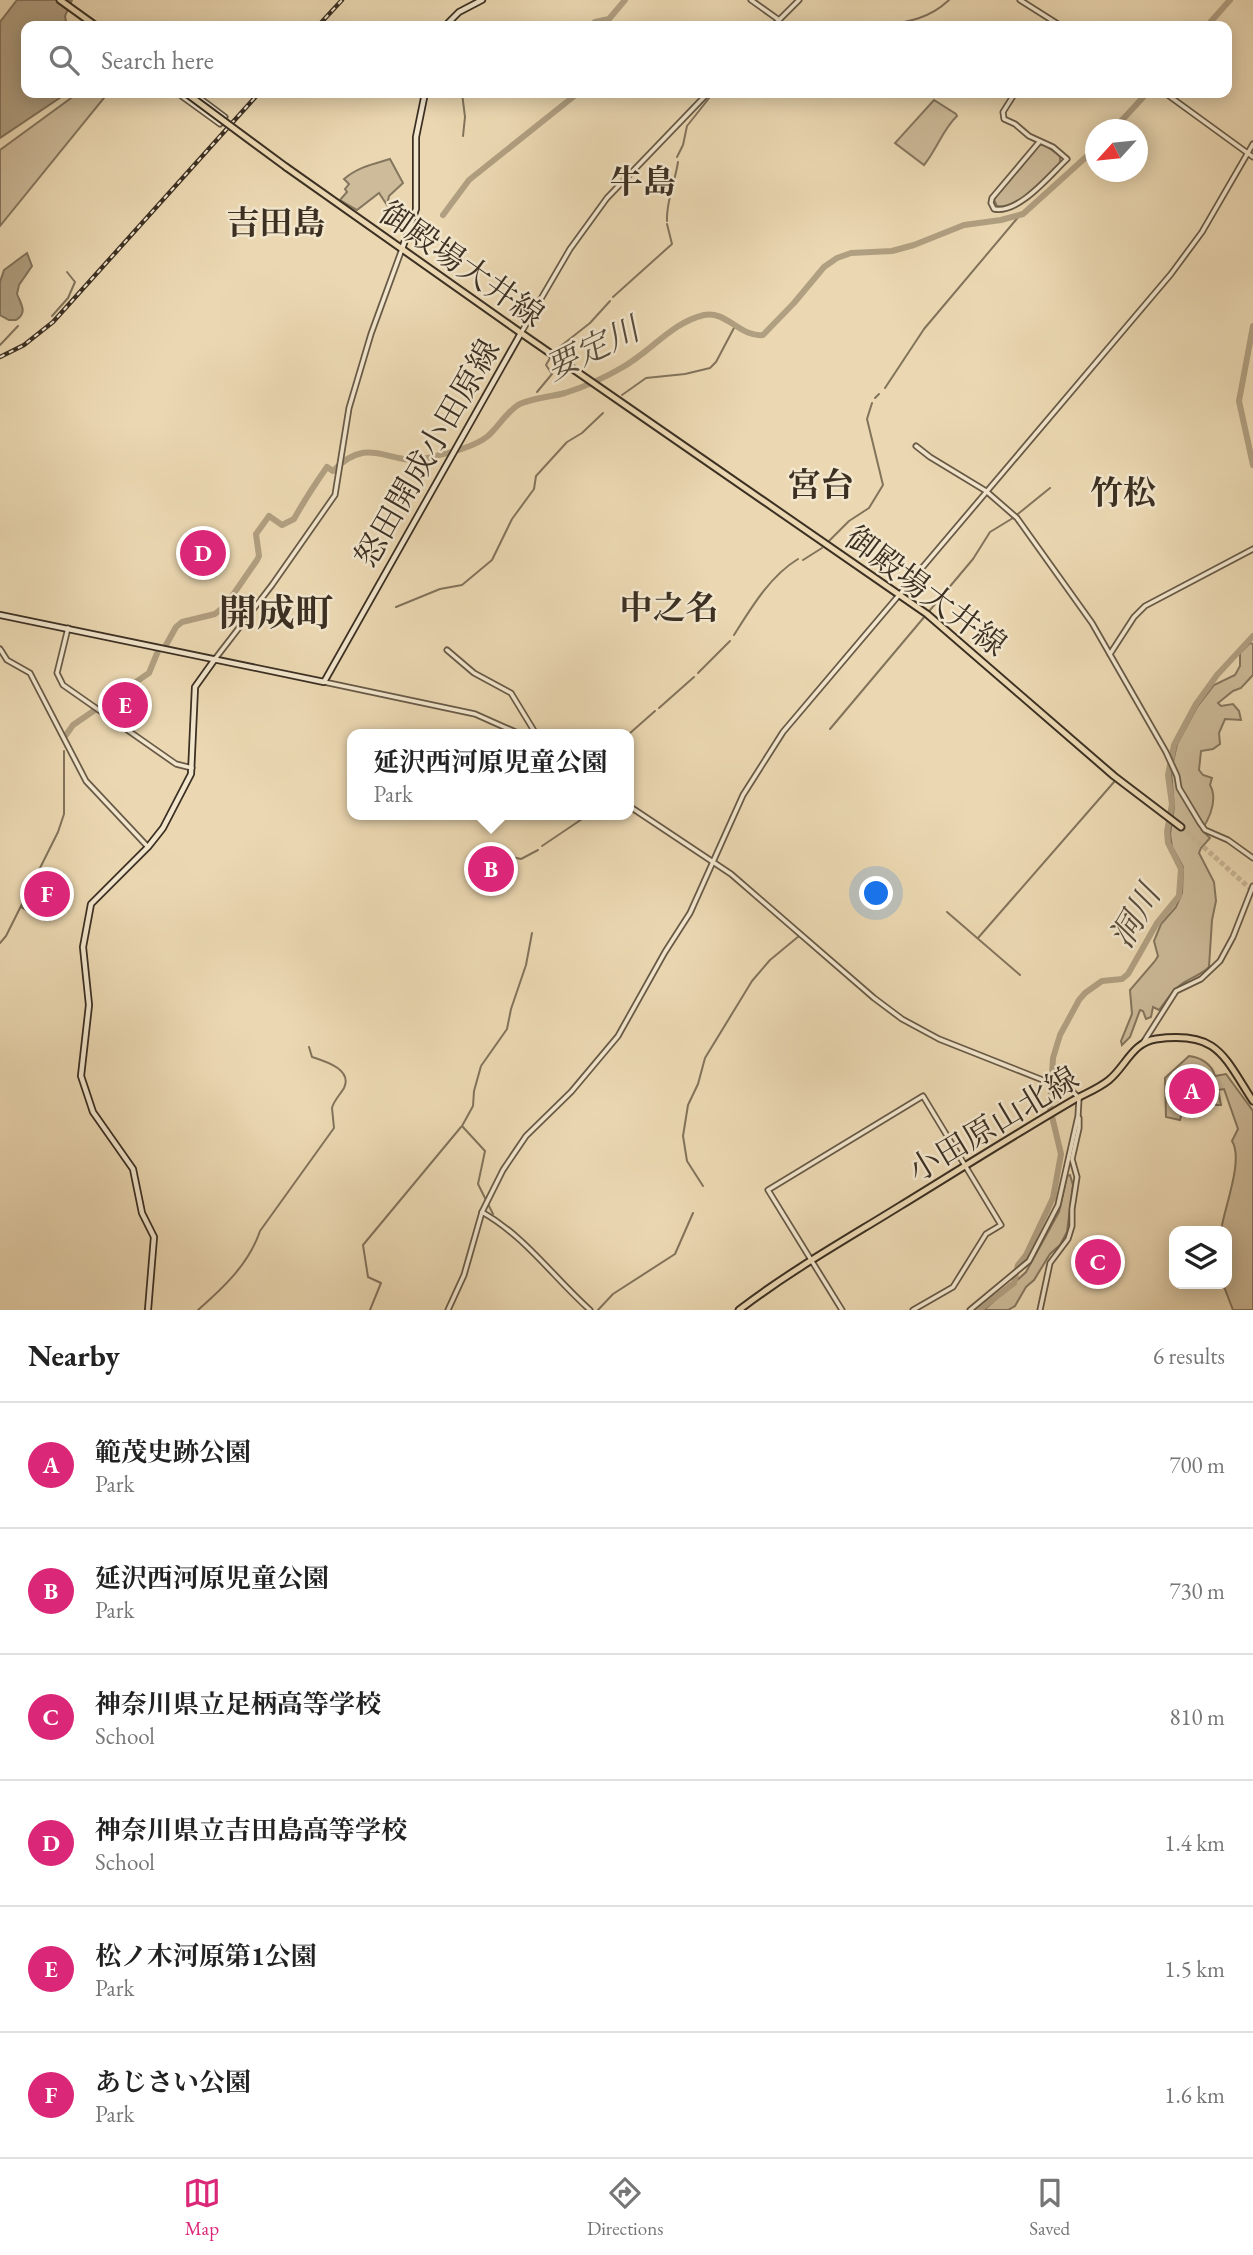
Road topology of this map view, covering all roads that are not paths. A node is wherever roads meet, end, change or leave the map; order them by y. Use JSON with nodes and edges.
{"nodes":[{"id":1,"x":60,"y":0,"type":"edge"},
{"id":2,"x":482,"y":0,"type":"edge"},
{"id":3,"x":751,"y":0,"type":"edge"},
{"id":4,"x":799,"y":0,"type":"edge"},
{"id":5,"x":1020,"y":0,"type":"edge"},
{"id":6,"x":779,"y":20,"type":"joint"},
{"id":7,"x":89,"y":21,"type":"edge"},
{"id":8,"x":450,"y":21,"type":"edge"},
{"id":9,"x":1052,"y":21,"type":"edge"},
{"id":10,"x":187,"y":98,"type":"edge"},
{"id":11,"x":189,"y":98,"type":"edge"},
{"id":12,"x":200,"y":98,"type":"edge"},
{"id":13,"x":424,"y":98,"type":"edge"},
{"id":14,"x":703,"y":98,"type":"edge"},
{"id":15,"x":1012,"y":98,"type":"edge"},
{"id":16,"x":1172,"y":98,"type":"edge"},
{"id":17,"x":223,"y":120,"type":"junction"},
{"id":18,"x":1040,"y":141,"type":"junction"},
{"id":19,"x":1253,"y":144,"type":"edge"},
{"id":20,"x":1247,"y":153,"type":"junction"},
{"id":21,"x":1253,"y":157,"type":"edge"},
{"id":22,"x":402,"y":249,"type":"junction"},
{"id":23,"x":521,"y":333,"type":"junction"},
{"id":24,"x":916,"y":446,"type":"dead end"},
{"id":25,"x":986,"y":491,"type":"junction"},
{"id":26,"x":1253,"y":549,"type":"edge"},
{"id":27,"x":898,"y":594,"type":"junction"},
{"id":28,"x":0,"y":615,"type":"edge"},
{"id":29,"x":68,"y":628,"type":"junction"},
{"id":30,"x":0,"y":649,"type":"edge"},
{"id":31,"x":447,"y":650,"type":"dead end"},
{"id":32,"x":1110,"y":654,"type":"junction"},
{"id":33,"x":215,"y":659,"type":"junction"},
{"id":34,"x":324,"y":682,"type":"junction"},
{"id":35,"x":509,"y":729,"type":"edge"},
{"id":36,"x":533,"y":729,"type":"edge"},
{"id":37,"x":192,"y":768,"type":"junction"},
{"id":38,"x":634,"y":809,"type":"edge"},
{"id":39,"x":1181,"y":827,"type":"tunnel mouth"},
{"id":40,"x":148,"y":847,"type":"junction"},
{"id":41,"x":1253,"y":858,"type":"edge"},
{"id":42,"x":713,"y":862,"type":"junction"},
{"id":43,"x":1253,"y":886,"type":"edge"},
{"id":44,"x":1143,"y":1043,"type":"junction"},
{"id":45,"x":1079,"y":1098,"type":"junction"},
{"id":46,"x":1253,"y":1101,"type":"edge"},
{"id":47,"x":1078,"y":1116,"type":"junction"},
{"id":48,"x":965,"y":1166,"type":"junction"},
{"id":49,"x":482,"y":1212,"type":"junction"},
{"id":50,"x":812,"y":1260,"type":"junction"},
{"id":51,"x":148,"y":1310,"type":"edge"},
{"id":52,"x":448,"y":1310,"type":"edge"},
{"id":53,"x":590,"y":1310,"type":"edge"},
{"id":54,"x":739,"y":1310,"type":"edge"},
{"id":55,"x":842,"y":1310,"type":"edge"},
{"id":56,"x":913,"y":1310,"type":"edge"},
{"id":57,"x":970,"y":1310,"type":"edge"},
{"id":58,"x":1040,"y":1310,"type":"edge"}],
"edges":[{"from":1,"to":7,"type":"main road"},
{"from":2,"to":8,"type":"main road"},
{"from":3,"to":6,"type":"street"},
{"from":4,"to":6,"type":"street"},
{"from":5,"to":9,"type":"street"},
{"from":10,"to":17,"type":"street","bridge":true},
{"from":11,"to":17,"type":"main road","name":"御殿場大井線","bridge":true},
{"from":12,"to":17,"type":"street","bridge":true},
{"from":13,"to":22,"type":"main road"},
{"from":14,"to":23,"type":"street"},
{"from":15,"to":18,"type":"street"},
{"from":16,"to":20,"type":"street"},
{"from":17,"to":22,"type":"main road","name":"御殿場大井線","bridge":true},
{"from":18,"to":18,"type":"street"},
{"from":19,"to":20,"type":"street"},
{"from":20,"to":21,"type":"street"},
{"from":20,"to":25,"type":"street"},
{"from":22,"to":23,"type":"main road","name":"御殿場大井線"},
{"from":22,"to":33,"type":"street"},
{"from":23,"to":27,"type":"main road","name":"御殿場大井線"},
{"from":23,"to":34,"type":"main road","name":"怒田開成小田原線"},
{"from":24,"to":25,"type":"street"},
{"from":25,"to":27,"type":"street"},
{"from":25,"to":32,"type":"street"},
{"from":26,"to":32,"type":"street"},
{"from":27,"to":39,"type":"main road","name":"御殿場大井線"},
{"from":27,"to":42,"type":"street"},
{"from":28,"to":29,"type":"main road"},
{"from":29,"to":33,"type":"main road"},
{"from":29,"to":37,"type":"street"},
{"from":30,"to":40,"type":"street"},
{"from":31,"to":36,"type":"street"},
{"from":32,"to":41,"type":"street"},
{"from":33,"to":34,"type":"main road"},
{"from":33,"to":37,"type":"main road"},
{"from":34,"to":35,"type":"street"},
{"from":37,"to":40,"type":"main road"},
{"from":38,"to":42,"type":"street"},
{"from":40,"to":51,"type":"main road"},
{"from":42,"to":45,"type":"street"},
{"from":42,"to":49,"type":"street"},
{"from":43,"to":44,"type":"street"},
{"from":44,"to":45,"type":"main road","name":"小田原山北線"},
{"from":44,"to":46,"type":"main road"},
{"from":45,"to":47,"type":"street"},
{"from":45,"to":48,"type":"main road","name":"小田原山北線"},
{"from":47,"to":57,"type":"street"},
{"from":47,"to":58,"type":"street"},
{"from":48,"to":50,"type":"main road","name":"小田原山北線"},
{"from":48,"to":50,"type":"street"},
{"from":48,"to":56,"type":"street"},
{"from":49,"to":52,"type":"street"},
{"from":49,"to":53,"type":"street"},
{"from":50,"to":54,"type":"main road","name":"小田原山北線"},
{"from":50,"to":55,"type":"street"}]}
